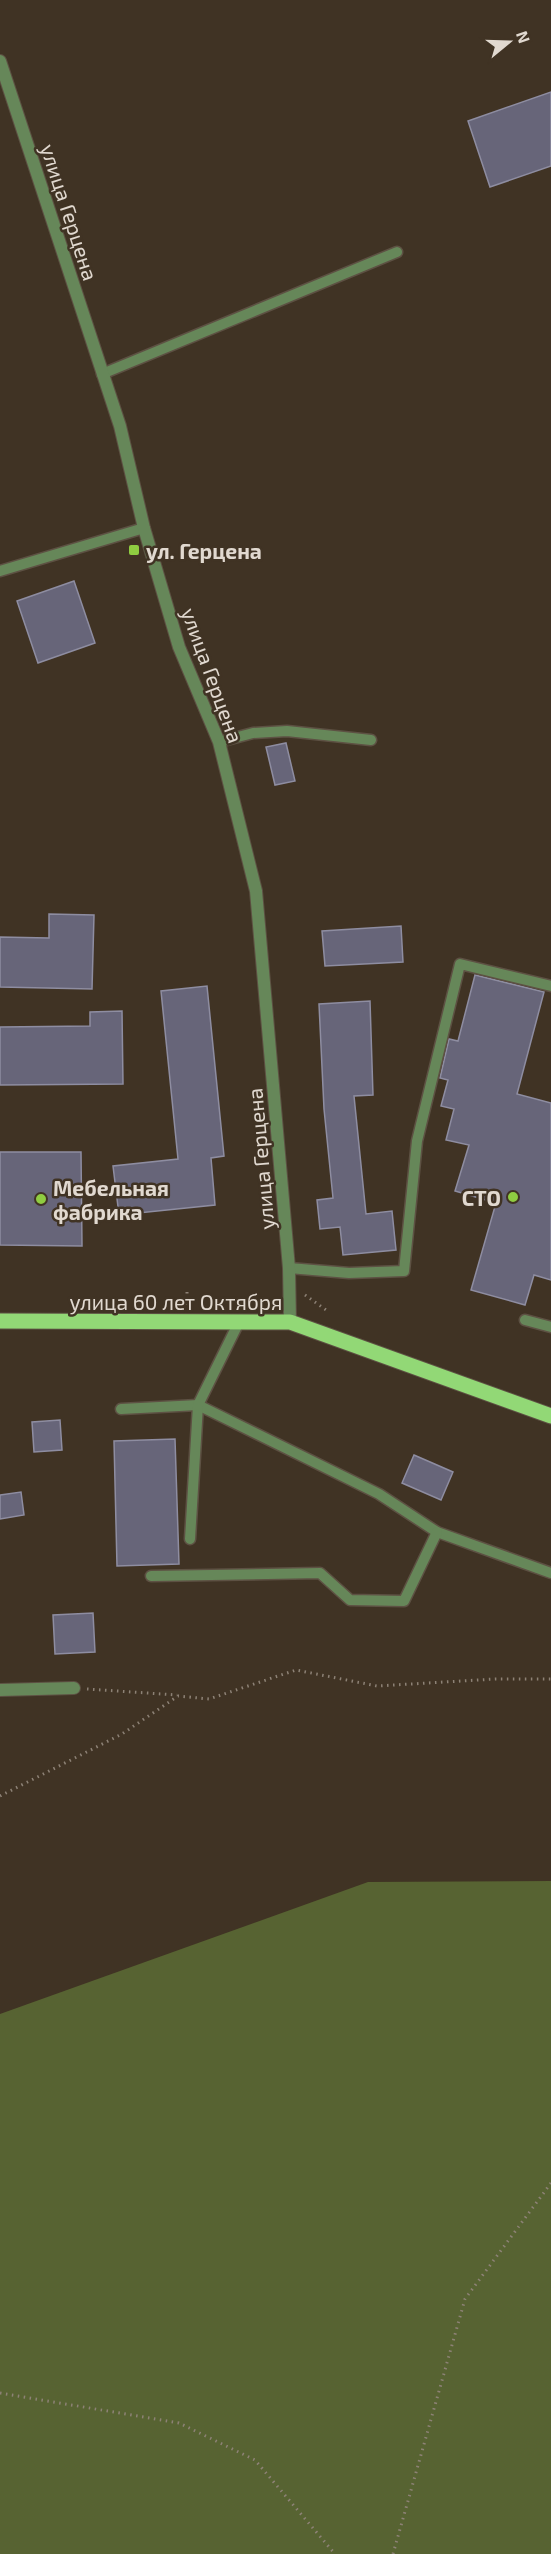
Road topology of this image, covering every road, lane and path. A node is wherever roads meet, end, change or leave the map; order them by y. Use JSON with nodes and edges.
{"nodes":[{"id":1,"x":0,"y":61,"type":"edge"},
{"id":2,"x":398,"y":252,"type":"dead end"},
{"id":3,"x":102,"y":374,"type":"junction"},
{"id":4,"x":144,"y":528,"type":"junction"},
{"id":5,"x":0,"y":571,"type":"edge"},
{"id":6,"x":371,"y":740,"type":"dead end"},
{"id":7,"x":219,"y":742,"type":"junction"},
{"id":8,"x":551,"y":986,"type":"edge"},
{"id":9,"x":289,"y":1268,"type":"junction"},
{"id":10,"x":303,"y":1269,"type":"junction"},
{"id":11,"x":329,"y":1312,"type":"dead end"},
{"id":12,"x":525,"y":1320,"type":"dead end"},
{"id":13,"x":0,"y":1322,"type":"edge"},
{"id":14,"x":239,"y":1322,"type":"junction"},
{"id":15,"x":290,"y":1322,"type":"junction"},
{"id":16,"x":551,"y":1327,"type":"edge"},
{"id":17,"x":198,"y":1406,"type":"junction"},
{"id":18,"x":121,"y":1408,"type":"dead end"},
{"id":19,"x":551,"y":1416,"type":"edge"},
{"id":20,"x":437,"y":1532,"type":"junction"},
{"id":21,"x":190,"y":1539,"type":"dead end"},
{"id":22,"x":551,"y":1573,"type":"edge"},
{"id":23,"x":151,"y":1576,"type":"dead end"},
{"id":24,"x":551,"y":1678,"type":"edge"},
{"id":25,"x":74,"y":1688,"type":"joint"},
{"id":26,"x":0,"y":1690,"type":"edge"},
{"id":27,"x":178,"y":1695,"type":"junction"},
{"id":28,"x":0,"y":1796,"type":"edge"},
{"id":29,"x":551,"y":2183,"type":"edge"},
{"id":30,"x":0,"y":2392,"type":"edge"},
{"id":31,"x":335,"y":2554,"type":"edge"},
{"id":32,"x":393,"y":2554,"type":"edge"}],
"edges":[{"from":1,"to":3,"type":"street","name":"улица Герцена"},
{"from":2,"to":3,"type":"lane"},
{"from":3,"to":4,"type":"street","name":"улица Герцена"},
{"from":4,"to":5,"type":"lane"},
{"from":4,"to":7,"type":"street","name":"улица Герцена"},
{"from":6,"to":7,"type":"lane"},
{"from":7,"to":9,"type":"street","name":"улица Герцена"},
{"from":8,"to":10,"type":"lane"},
{"from":9,"to":10,"type":"lane"},
{"from":9,"to":15,"type":"street","name":"улица Герцена"},
{"from":10,"to":11,"type":"path"},
{"from":12,"to":16,"type":"lane"},
{"from":13,"to":14,"type":"main road","name":"улица 60 лет Октября"},
{"from":14,"to":15,"type":"main road","name":"улица 60 лет Октября"},
{"from":14,"to":17,"type":"lane"},
{"from":15,"to":19,"type":"main road","name":"улица 60 лет Октября"},
{"from":17,"to":18,"type":"lane"},
{"from":17,"to":20,"type":"lane"},
{"from":17,"to":21,"type":"lane"},
{"from":20,"to":22,"type":"lane"},
{"from":20,"to":23,"type":"lane"},
{"from":24,"to":27,"type":"path"},
{"from":25,"to":26,"type":"street"},
{"from":25,"to":27,"type":"path"},
{"from":27,"to":28,"type":"path"},
{"from":29,"to":32,"type":"path"},
{"from":30,"to":31,"type":"path"}]}
